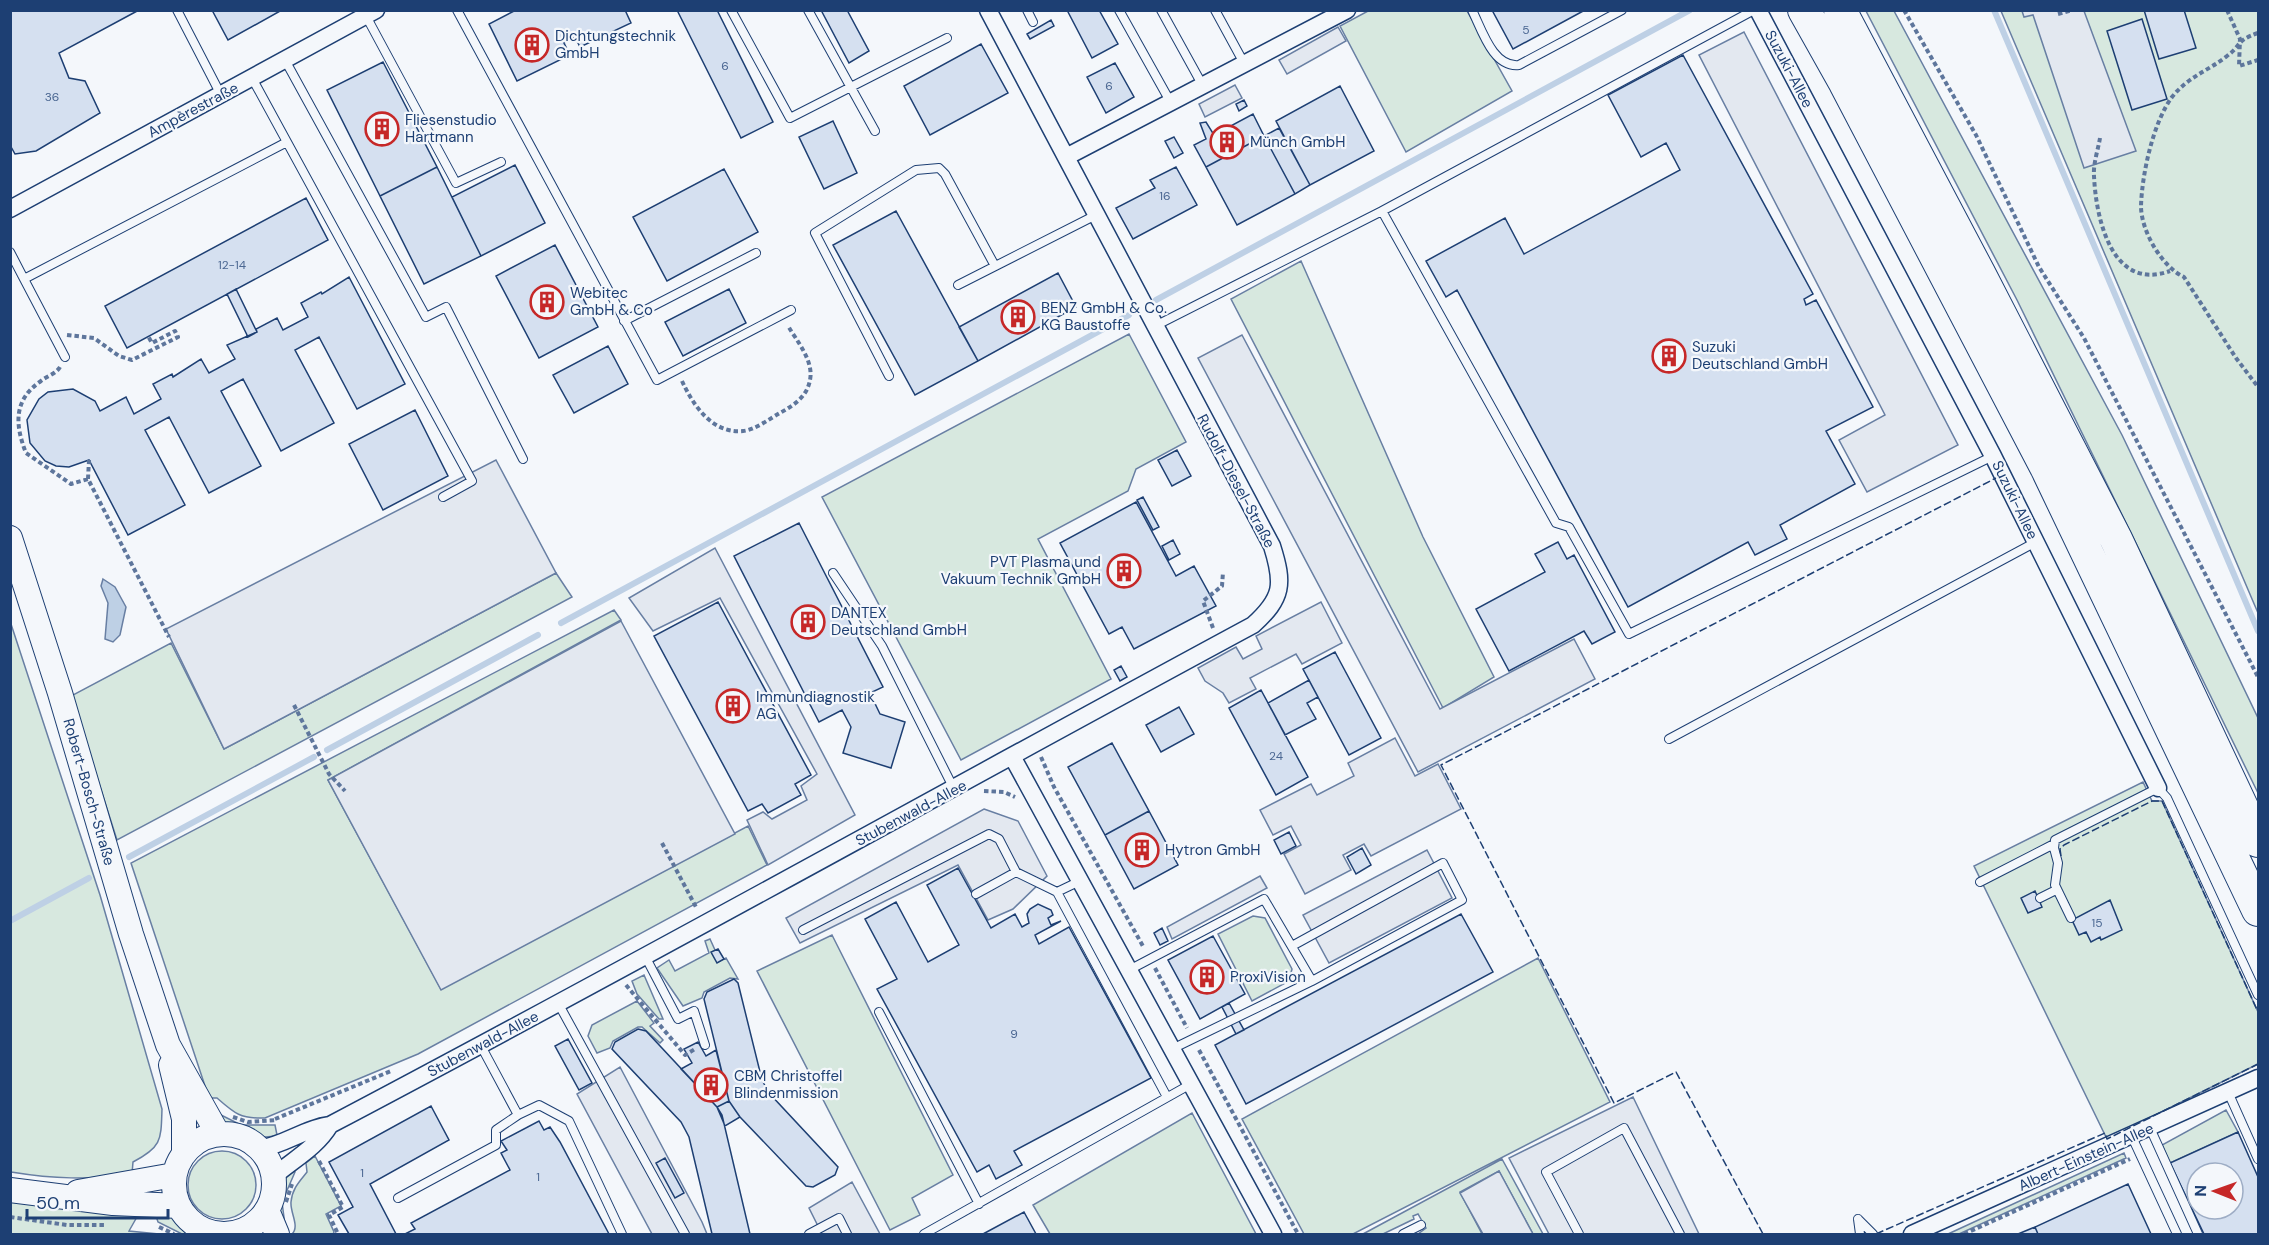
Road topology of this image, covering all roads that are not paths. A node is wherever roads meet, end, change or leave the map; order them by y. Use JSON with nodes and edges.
{"nodes":[{"id":1,"x":177,"y":10,"type":"edge"},
{"id":2,"x":457,"y":10,"type":"edge"},
{"id":3,"x":731,"y":10,"type":"edge"},
{"id":4,"x":808,"y":10,"type":"edge"},
{"id":5,"x":988,"y":10,"type":"edge"},
{"id":6,"x":1027,"y":10,"type":"edge"},
{"id":7,"x":1119,"y":10,"type":"edge"},
{"id":8,"x":1161,"y":10,"type":"edge"},
{"id":9,"x":1215,"y":10,"type":"edge"},
{"id":10,"x":1347,"y":10,"type":"edge"},
{"id":11,"x":1472,"y":10,"type":"edge"},
{"id":12,"x":1622,"y":10,"type":"edge"},
{"id":13,"x":1756,"y":10,"type":"edge"},
{"id":14,"x":1804,"y":10,"type":"edge"},
{"id":15,"x":1840,"y":10,"type":"edge"},
{"id":16,"x":371,"y":13,"type":"edge"},
{"id":17,"x":1033,"y":22,"type":"dead end"},
{"id":18,"x":947,"y":38,"type":"dead end"},
{"id":19,"x":285,"y":60,"type":"junction"},
{"id":20,"x":1246,"y":65,"type":"junction"},
{"id":21,"x":252,"y":78,"type":"junction"},
{"id":22,"x":852,"y":87,"type":"junction"},
{"id":23,"x":1204,"y":87,"type":"junction"},
{"id":24,"x":221,"y":95,"type":"junction"},
{"id":25,"x":1172,"y":103,"type":"junction"},
{"id":26,"x":875,"y":131,"type":"dead end"},
{"id":27,"x":287,"y":142,"type":"junction"},
{"id":28,"x":1066,"y":157,"type":"junction"},
{"id":29,"x":501,"y":162,"type":"dead end"},
{"id":30,"x":10,"y":209,"type":"edge"},
{"id":31,"x":1382,"y":211,"type":"junction"},
{"id":32,"x":1096,"y":215,"type":"junction"},
{"id":33,"x":10,"y":252,"type":"edge"},
{"id":34,"x":756,"y":253,"type":"dead end"},
{"id":35,"x":995,"y":266,"type":"junction"},
{"id":36,"x":24,"y":279,"type":"junction"},
{"id":37,"x":958,"y":285,"type":"dead end"},
{"id":38,"x":791,"y":310,"type":"dead end"},
{"id":39,"x":624,"y":321,"type":"junction"},
{"id":40,"x":1155,"y":326,"type":"junction"},
{"id":41,"x":66,"y":357,"type":"road end"},
{"id":42,"x":889,"y":376,"type":"dead end"},
{"id":43,"x":1993,"y":456,"type":"junction"},
{"id":44,"x":523,"y":459,"type":"dead end"},
{"id":45,"x":443,"y":497,"type":"dead end"},
{"id":46,"x":10,"y":538,"type":"edge"},
{"id":47,"x":2036,"y":542,"type":"junction"},
{"id":48,"x":833,"y":573,"type":"dead end"},
{"id":49,"x":1669,"y":739,"type":"dead end"},
{"id":50,"x":1013,"y":758,"type":"junction"},
{"id":51,"x":2158,"y":788,"type":"junction"},
{"id":52,"x":954,"y":789,"type":"junction"},
{"id":53,"x":2259,"y":841,"type":"edge"},
{"id":54,"x":2054,"y":844,"type":"junction"},
{"id":55,"x":1016,"y":872,"type":"junction"},
{"id":56,"x":1080,"y":881,"type":"junction"},
{"id":57,"x":1980,"y":882,"type":"dead end"},
{"id":58,"x":2056,"y":890,"type":"junction"},
{"id":59,"x":1057,"y":892,"type":"junction"},
{"id":60,"x":976,"y":894,"type":"dead end"},
{"id":61,"x":2040,"y":898,"type":"dead end"},
{"id":62,"x":2259,"y":910,"type":"edge"},
{"id":63,"x":2070,"y":918,"type":"dead end"},
{"id":64,"x":803,"y":930,"type":"dead end"},
{"id":65,"x":1292,"y":946,"type":"junction"},
{"id":66,"x":648,"y":962,"type":"junction"},
{"id":67,"x":1129,"y":970,"type":"junction"},
{"id":68,"x":1312,"y":981,"type":"junction"},
{"id":69,"x":2259,"y":995,"type":"edge"},
{"id":70,"x":558,"y":1003,"type":"junction"},
{"id":71,"x":879,"y":1012,"type":"dead end"},
{"id":72,"x":168,"y":1045,"type":"junction"},
{"id":73,"x":705,"y":1045,"type":"road end"},
{"id":74,"x":481,"y":1046,"type":"junction"},
{"id":75,"x":1172,"y":1049,"type":"junction"},
{"id":76,"x":2259,"y":1078,"type":"edge"},
{"id":77,"x":1191,"y":1084,"type":"junction"},
{"id":78,"x":2228,"y":1092,"type":"junction"},
{"id":79,"x":1167,"y":1097,"type":"junction"},
{"id":80,"x":518,"y":1115,"type":"junction"},
{"id":81,"x":330,"y":1125,"type":"junction"},
{"id":82,"x":2150,"y":1128,"type":"junction"},
{"id":83,"x":219,"y":1134,"type":"junction"},
{"id":84,"x":2132,"y":1137,"type":"junction"},
{"id":85,"x":260,"y":1149,"type":"junction"},
{"id":86,"x":184,"y":1152,"type":"junction"},
{"id":87,"x":2259,"y":1159,"type":"edge"},
{"id":88,"x":174,"y":1175,"type":"junction"},
{"id":89,"x":273,"y":1177,"type":"junction"},
{"id":90,"x":10,"y":1190,"type":"edge"},
{"id":91,"x":58,"y":1196,"type":"junction"},
{"id":92,"x":398,"y":1198,"type":"dead end"},
{"id":93,"x":979,"y":1204,"type":"junction"},
{"id":94,"x":178,"y":1206,"type":"junction"},
{"id":95,"x":276,"y":1207,"type":"junction"},
{"id":96,"x":1421,"y":1225,"type":"dead end"},
{"id":97,"x":237,"y":1234,"type":"edge"},
{"id":98,"x":277,"y":1234,"type":"edge"},
{"id":99,"x":622,"y":1234,"type":"edge"},
{"id":100,"x":685,"y":1234,"type":"edge"},
{"id":101,"x":809,"y":1234,"type":"edge"},
{"id":102,"x":847,"y":1234,"type":"edge"},
{"id":103,"x":924,"y":1234,"type":"edge"},
{"id":104,"x":1273,"y":1234,"type":"edge"},
{"id":105,"x":1403,"y":1234,"type":"edge"},
{"id":106,"x":1579,"y":1234,"type":"edge"},
{"id":107,"x":1680,"y":1234,"type":"edge"},
{"id":108,"x":1860,"y":1234,"type":"edge"},
{"id":109,"x":1873,"y":1234,"type":"edge"},
{"id":110,"x":1912,"y":1234,"type":"edge"},
{"id":111,"x":2177,"y":1234,"type":"edge"},
{"id":112,"x":2198,"y":1234,"type":"edge"}],
"edges":[{"from":1,"to":24,"type":"lane"},
{"from":2,"to":39,"type":"lane"},
{"from":3,"to":22,"type":"lane"},
{"from":4,"to":22,"type":"lane"},
{"from":5,"to":28,"type":"street","name":"Rudolf-Diesel-Straße"},
{"from":6,"to":17,"type":"lane"},
{"from":7,"to":25,"type":"lane"},
{"from":8,"to":23,"type":"lane"},
{"from":9,"to":20,"type":"lane"},
{"from":10,"to":20,"type":"street"},
{"from":11,"to":12,"type":"lane"},
{"from":13,"to":31,"type":"lane"},
{"from":13,"to":43,"type":"street","name":"Suzuki-Allee"},
{"from":14,"to":62,"type":"highway"},
{"from":15,"to":53,"type":"highway"},
{"from":16,"to":19,"type":"street","name":"Ampèrestraße"},
{"from":16,"to":29,"type":"lane"},
{"from":18,"to":22,"type":"lane"},
{"from":19,"to":21,"type":"street","name":"Ampèrestraße"},
{"from":19,"to":44,"type":"lane"},
{"from":20,"to":23,"type":"street"},
{"from":21,"to":24,"type":"street","name":"Ampèrestraße"},
{"from":21,"to":27,"type":"lane"},
{"from":22,"to":26,"type":"lane"},
{"from":23,"to":25,"type":"street"},
{"from":24,"to":30,"type":"street","name":"Ampèrestraße"},
{"from":25,"to":28,"type":"street"},
{"from":27,"to":36,"type":"lane"},
{"from":27,"to":45,"type":"lane"},
{"from":28,"to":32,"type":"street","name":"Rudolf-Diesel-Straße"},
{"from":31,"to":40,"type":"lane"},
{"from":31,"to":43,"type":"lane"},
{"from":32,"to":35,"type":"lane"},
{"from":32,"to":40,"type":"street","name":"Rudolf-Diesel-Straße"},
{"from":33,"to":36,"type":"lane"},
{"from":34,"to":39,"type":"lane"},
{"from":35,"to":37,"type":"lane"},
{"from":35,"to":42,"type":"lane"},
{"from":36,"to":41,"type":"lane"},
{"from":38,"to":39,"type":"lane"},
{"from":40,"to":50,"type":"street","name":"Rudolf-Diesel-Straße"},
{"from":43,"to":47,"type":"street","name":"Suzuki-Allee"},
{"from":46,"to":72,"type":"street","name":"Robert-Bosch-Straße"},
{"from":47,"to":49,"type":"lane"},
{"from":47,"to":51,"type":"street","name":"Suzuki-Allee"},
{"from":48,"to":52,"type":"lane"},
{"from":50,"to":52,"type":"street","name":"Stubenwald-Allee"},
{"from":50,"to":56,"type":"street"},
{"from":51,"to":54,"type":"lane"},
{"from":51,"to":69,"type":"lane","name":"Suzuki-Allee"},
{"from":52,"to":66,"type":"street","name":"Stubenwald-Allee"},
{"from":54,"to":57,"type":"lane"},
{"from":54,"to":58,"type":"lane"},
{"from":55,"to":59,"type":"lane"},
{"from":55,"to":60,"type":"lane"},
{"from":55,"to":64,"type":"lane"},
{"from":56,"to":59,"type":"lane"},
{"from":56,"to":67,"type":"street"},
{"from":58,"to":61,"type":"lane"},
{"from":58,"to":63,"type":"lane"},
{"from":59,"to":79,"type":"lane"},
{"from":65,"to":67,"type":"lane"},
{"from":65,"to":68,"type":"lane"},
{"from":65,"to":68,"type":"lane"},
{"from":66,"to":70,"type":"street","name":"Stubenwald-Allee"},
{"from":66,"to":73,"type":"lane"},
{"from":67,"to":75,"type":"street"},
{"from":68,"to":75,"type":"lane"},
{"from":70,"to":74,"type":"street","name":"Stubenwald-Allee"},
{"from":70,"to":100,"type":"lane"},
{"from":71,"to":93,"type":"lane"},
{"from":72,"to":83,"type":"street","name":"Robert-Bosch-Straße"},
{"from":72,"to":86,"type":"street","name":"Robert-Bosch-Straße"},
{"from":74,"to":80,"type":"lane"},
{"from":74,"to":81,"type":"street","name":"Stubenwald-Allee"},
{"from":75,"to":77,"type":"street"},
{"from":76,"to":78,"type":"street","name":"Albert-Einstein-Allee"},
{"from":77,"to":79,"type":"lane"},
{"from":77,"to":104,"type":"street"},
{"from":78,"to":82,"type":"street","name":"Albert-Einstein-Allee"},
{"from":78,"to":87,"type":"lane"},
{"from":79,"to":93,"type":"lane"},
{"from":80,"to":92,"type":"lane"},
{"from":80,"to":99,"type":"lane"},
{"from":81,"to":85,"type":"street","name":"Stubenwald-Allee"},
{"from":81,"to":89,"type":"street","name":"Stubenwald-Allee"},
{"from":82,"to":84,"type":"street","name":"Albert-Einstein-Allee"},
{"from":82,"to":112,"type":"lane"},
{"from":83,"to":85,"type":"street"},
{"from":83,"to":86,"type":"street"},
{"from":84,"to":110,"type":"street","name":"Albert-Einstein-Allee"},
{"from":84,"to":111,"type":"lane"},
{"from":85,"to":89,"type":"street"},
{"from":86,"to":88,"type":"street","name":"Robert-Bosch-Straße"},
{"from":88,"to":91,"type":"street"},
{"from":88,"to":94,"type":"street"},
{"from":89,"to":95,"type":"street"},
{"from":90,"to":91,"type":"street"},
{"from":91,"to":94,"type":"street"},
{"from":93,"to":103,"type":"lane"},
{"from":94,"to":97,"type":"street"},
{"from":95,"to":97,"type":"street"},
{"from":95,"to":98,"type":"street"},
{"from":96,"to":105,"type":"lane"},
{"from":101,"to":102,"type":"lane"},
{"from":106,"to":107,"type":"lane"},
{"from":108,"to":109,"type":"lane"}]}
